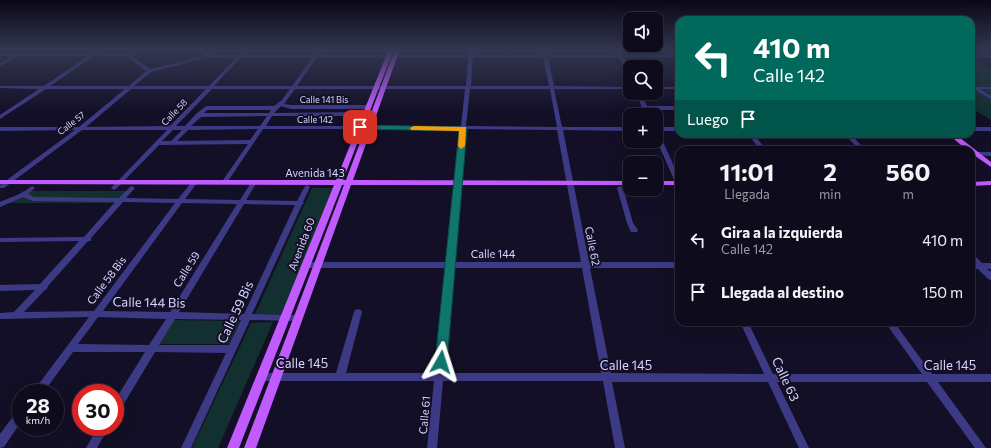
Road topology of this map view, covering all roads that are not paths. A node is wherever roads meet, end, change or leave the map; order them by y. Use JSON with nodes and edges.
{"nodes":[{"id":1,"x":70,"y":70,"type":"edge"},
{"id":2,"x":153,"y":70,"type":"edge"},
{"id":3,"x":228,"y":70,"type":"edge"},
{"id":4,"x":308,"y":70,"type":"edge"},
{"id":5,"x":386,"y":70,"type":"edge"},
{"id":6,"x":389,"y":70,"type":"edge"},
{"id":7,"x":469,"y":70,"type":"edge"},
{"id":8,"x":548,"y":70,"type":"edge"},
{"id":9,"x":149,"y":71,"type":"joint"},
{"id":10,"x":0,"y":87,"type":"edge"},
{"id":11,"x":44,"y":87,"type":"junction"},
{"id":12,"x":130,"y":87,"type":"junction"},
{"id":13,"x":212,"y":87,"type":"junction"},
{"id":14,"x":296,"y":87,"type":"junction"},
{"id":15,"x":975,"y":87,"type":"edge"},
{"id":16,"x":377,"y":88,"type":"junction"},
{"id":17,"x":384,"y":88,"type":"junction"},
{"id":18,"x":468,"y":88,"type":"junction"},
{"id":19,"x":552,"y":88,"type":"junction"},
{"id":20,"x":623,"y":88,"type":"edge"},
{"id":21,"x":663,"y":88,"type":"edge"},
{"id":22,"x":675,"y":88,"type":"edge"},
{"id":23,"x":991,"y":88,"type":"edge"},
{"id":24,"x":975,"y":89,"type":"edge"},
{"id":25,"x":991,"y":98,"type":"edge"},
{"id":26,"x":641,"y":100,"type":"edge"},
{"id":27,"x":280,"y":104,"type":"junction"},
{"id":28,"x":369,"y":107,"type":"junction"},
{"id":29,"x":275,"y":108,"type":"junction"},
{"id":30,"x":645,"y":108,"type":"edge"},
{"id":31,"x":663,"y":108,"type":"edge"},
{"id":32,"x":675,"y":108,"type":"edge"},
{"id":33,"x":271,"y":114,"type":"junction"},
{"id":34,"x":366,"y":114,"type":"junction"},
{"id":35,"x":198,"y":115,"type":"junction"},
{"id":36,"x":0,"y":117,"type":"edge"},
{"id":37,"x":360,"y":127,"type":"junction"},
{"id":38,"x":0,"y":128,"type":"edge"},
{"id":39,"x":172,"y":128,"type":"junction"},
{"id":40,"x":186,"y":128,"type":"junction"},
{"id":41,"x":262,"y":128,"type":"junction"},
{"id":42,"x":368,"y":128,"type":"junction"},
{"id":43,"x":80,"y":129,"type":"junction"},
{"id":44,"x":463,"y":129,"type":"junction"},
{"id":45,"x":560,"y":129,"type":"junction"},
{"id":46,"x":623,"y":129,"type":"edge"},
{"id":47,"x":663,"y":129,"type":"edge"},
{"id":48,"x":675,"y":129,"type":"edge"},
{"id":49,"x":975,"y":129,"type":"edge"},
{"id":50,"x":991,"y":129,"type":"edge"},
{"id":51,"x":851,"y":138,"type":"edge"},
{"id":52,"x":952,"y":138,"type":"edge"},
{"id":53,"x":955,"y":138,"type":"edge"},
{"id":54,"x":250,"y":142,"type":"junction"},
{"id":55,"x":158,"y":143,"type":"junction"},
{"id":56,"x":172,"y":143,"type":"junction"},
{"id":57,"x":859,"y":146,"type":"edge"},
{"id":58,"x":963,"y":146,"type":"edge"},
{"id":59,"x":964,"y":146,"type":"edge"},
{"id":60,"x":663,"y":148,"type":"edge"},
{"id":61,"x":975,"y":153,"type":"edge"},
{"id":62,"x":991,"y":154,"type":"edge"},
{"id":63,"x":975,"y":155,"type":"edge"},
{"id":64,"x":975,"y":155,"type":"edge"},
{"id":65,"x":991,"y":164,"type":"edge"},
{"id":66,"x":991,"y":168,"type":"edge"},
{"id":67,"x":675,"y":174,"type":"edge"},
{"id":68,"x":9,"y":182,"type":"junction"},
{"id":69,"x":224,"y":182,"type":"junction"},
{"id":70,"x":623,"y":183,"type":"edge"},
{"id":71,"x":663,"y":183,"type":"edge"},
{"id":72,"x":675,"y":183,"type":"edge"},
{"id":73,"x":975,"y":184,"type":"edge"},
{"id":74,"x":991,"y":184,"type":"edge"},
{"id":75,"x":116,"y":185,"type":"junction"},
{"id":76,"x":192,"y":185,"type":"junction"},
{"id":77,"x":252,"y":185,"type":"junction"},
{"id":78,"x":342,"y":185,"type":"junction"},
{"id":79,"x":458,"y":185,"type":"junction"},
{"id":80,"x":570,"y":185,"type":"junction"},
{"id":81,"x":1,"y":186,"type":"edge"},
{"id":82,"x":308,"y":187,"type":"junction"},
{"id":83,"x":32,"y":188,"type":"junction"},
{"id":84,"x":132,"y":188,"type":"junction"},
{"id":85,"x":620,"y":188,"type":"joint"},
{"id":86,"x":663,"y":188,"type":"edge"},
{"id":87,"x":675,"y":188,"type":"edge"},
{"id":88,"x":975,"y":188,"type":"edge"},
{"id":89,"x":991,"y":188,"type":"edge"},
{"id":90,"x":24,"y":194,"type":"junction"},
{"id":91,"x":121,"y":201,"type":"junction"},
{"id":92,"x":181,"y":201,"type":"junction"},
{"id":93,"x":242,"y":202,"type":"junction"},
{"id":94,"x":301,"y":203,"type":"junction"},
{"id":95,"x":0,"y":205,"type":"edge"},
{"id":96,"x":634,"y":230,"type":"dead end"},
{"id":97,"x":88,"y":239,"type":"junction"},
{"id":98,"x":0,"y":240,"type":"edge"},
{"id":99,"x":450,"y":264,"type":"junction"},
{"id":100,"x":586,"y":264,"type":"junction"},
{"id":101,"x":306,"y":265,"type":"junction"},
{"id":102,"x":318,"y":265,"type":"junction"},
{"id":103,"x":675,"y":265,"type":"edge"},
{"id":104,"x":975,"y":266,"type":"edge"},
{"id":105,"x":991,"y":266,"type":"edge"},
{"id":106,"x":991,"y":277,"type":"edge"},
{"id":107,"x":44,"y":287,"type":"junction"},
{"id":108,"x":0,"y":288,"type":"edge"},
{"id":109,"x":358,"y":312,"type":"dead end"},
{"id":110,"x":95,"y":314,"type":"junction"},
{"id":111,"x":17,"y":315,"type":"junction"},
{"id":112,"x":172,"y":315,"type":"junction"},
{"id":113,"x":0,"y":316,"type":"edge"},
{"id":114,"x":247,"y":318,"type":"junction"},
{"id":115,"x":286,"y":318,"type":"junction"},
{"id":116,"x":298,"y":318,"type":"junction"},
{"id":117,"x":746,"y":326,"type":"edge"},
{"id":118,"x":892,"y":326,"type":"edge"},
{"id":119,"x":70,"y":348,"type":"junction"},
{"id":120,"x":152,"y":348,"type":"junction"},
{"id":121,"x":232,"y":349,"type":"junction"},
{"id":122,"x":340,"y":376,"type":"junction"},
{"id":123,"x":439,"y":376,"type":"junction"},
{"id":124,"x":262,"y":377,"type":"junction"},
{"id":125,"x":277,"y":377,"type":"junction"},
{"id":126,"x":607,"y":378,"type":"junction"},
{"id":127,"x":771,"y":378,"type":"junction"},
{"id":128,"x":930,"y":378,"type":"junction"},
{"id":129,"x":991,"y":378,"type":"edge"},
{"id":130,"x":44,"y":384,"type":"edge"},
{"id":131,"x":124,"y":394,"type":"edge"},
{"id":132,"x":12,"y":426,"type":"edge"},
{"id":133,"x":98,"y":436,"type":"edge"},
{"id":134,"x":0,"y":443,"type":"edge"},
{"id":135,"x":91,"y":448,"type":"edge"},
{"id":136,"x":186,"y":448,"type":"edge"},
{"id":137,"x":233,"y":448,"type":"edge"},
{"id":138,"x":250,"y":448,"type":"edge"},
{"id":139,"x":432,"y":448,"type":"edge"},
{"id":140,"x":620,"y":448,"type":"edge"},
{"id":141,"x":804,"y":448,"type":"edge"},
{"id":142,"x":981,"y":448,"type":"edge"}],
"edges":[{"from":1,"to":11,"type":"street"},
{"from":2,"to":9,"type":"street"},
{"from":3,"to":13,"type":"street","name":"Calle 58"},
{"from":4,"to":14,"type":"street"},
{"from":5,"to":16,"type":"main road","name":"Avenida 60"},
{"from":6,"to":17,"type":"main road","name":"Avenida 60"},
{"from":7,"to":18,"type":"street","name":"Calle 61"},
{"from":8,"to":19,"type":"street","name":"Calle 62"},
{"from":9,"to":12,"type":"street","name":"Calle 57"},
{"from":10,"to":11,"type":"street"},
{"from":11,"to":12,"type":"street"},
{"from":11,"to":36,"type":"street"},
{"from":12,"to":13,"type":"street"},
{"from":12,"to":43,"type":"street","name":"Calle 57"},
{"from":13,"to":14,"type":"street"},
{"from":13,"to":39,"type":"street","name":"Calle 58"},
{"from":14,"to":16,"type":"street"},
{"from":14,"to":27,"type":"street"},
{"from":15,"to":23,"type":"street"},
{"from":16,"to":17,"type":"street"},
{"from":16,"to":28,"type":"main road","name":"Avenida 60"},
{"from":17,"to":18,"type":"street"},
{"from":17,"to":42,"type":"main road","name":"Avenida 60"},
{"from":18,"to":19,"type":"street"},
{"from":18,"to":44,"type":"street","name":"Calle 61"},
{"from":19,"to":20,"type":"street"},
{"from":19,"to":45,"type":"street","name":"Calle 62"},
{"from":21,"to":22,"type":"street"},
{"from":24,"to":25,"type":"street"},
{"from":26,"to":30,"type":"street"},
{"from":27,"to":28,"type":"street","name":"Calle 141 Bis"},
{"from":27,"to":29,"type":"street"},
{"from":28,"to":34,"type":"main road","name":"Avenida 60"},
{"from":29,"to":33,"type":"street"},
{"from":29,"to":35,"type":"street"},
{"from":31,"to":32,"type":"street"},
{"from":33,"to":34,"type":"street"},
{"from":33,"to":35,"type":"street"},
{"from":33,"to":41,"type":"street"},
{"from":34,"to":37,"type":"main road","name":"Avenida 60"},
{"from":35,"to":40,"type":"street"},
{"from":37,"to":41,"type":"street","name":"Calle 142"},
{"from":37,"to":42,"type":"street","name":"Calle 142"},
{"from":37,"to":78,"type":"main road","name":"Avenida 60"},
{"from":38,"to":43,"type":"street","name":"Calle 142"},
{"from":39,"to":40,"type":"street","name":"Calle 142"},
{"from":39,"to":43,"type":"street","name":"Calle 142"},
{"from":39,"to":55,"type":"street","name":"Calle 58"},
{"from":40,"to":41,"type":"street","name":"Calle 142"},
{"from":40,"to":56,"type":"street"},
{"from":41,"to":54,"type":"street"},
{"from":42,"to":44,"type":"street","name":"Calle 142"},
{"from":42,"to":78,"type":"main road","name":"Avenida 60"},
{"from":43,"to":68,"type":"street","name":"Calle 57"},
{"from":44,"to":45,"type":"street","name":"Calle 142"},
{"from":44,"to":79,"type":"street","name":"Calle 61"},
{"from":45,"to":46,"type":"street","name":"Calle 142"},
{"from":45,"to":80,"type":"street","name":"Calle 62"},
{"from":47,"to":48,"type":"street"},
{"from":49,"to":50,"type":"street"},
{"from":51,"to":57,"type":"street"},
{"from":52,"to":58,"type":"main road"},
{"from":53,"to":59,"type":"main road"},
{"from":54,"to":56,"type":"street"},
{"from":54,"to":69,"type":"street"},
{"from":55,"to":56,"type":"street"},
{"from":55,"to":75,"type":"street","name":"Calle 58"},
{"from":60,"to":67,"type":"street"},
{"from":61,"to":62,"type":"street"},
{"from":63,"to":65,"type":"main road"},
{"from":64,"to":66,"type":"main road"},
{"from":68,"to":75,"type":"main road","name":"Avenida 143"},
{"from":68,"to":81,"type":"main road","name":"Avenida 143"},
{"from":69,"to":76,"type":"main road","name":"Avenida 143"},
{"from":69,"to":77,"type":"main road","name":"Avenida 143"},
{"from":70,"to":80,"type":"main road","name":"Avenida 143"},
{"from":71,"to":72,"type":"main road"},
{"from":73,"to":74,"type":"main road"},
{"from":75,"to":76,"type":"main road","name":"Avenida 143"},
{"from":75,"to":83,"type":"main road","name":"Avenida 143"},
{"from":75,"to":84,"type":"main road","name":"Avenida 143"},
{"from":76,"to":77,"type":"main road","name":"Avenida 143"},
{"from":76,"to":84,"type":"main road","name":"Avenida 143"},
{"from":76,"to":92,"type":"street","name":"Calle 58 Bis"},
{"from":77,"to":78,"type":"main road","name":"Avenida 143"},
{"from":77,"to":82,"type":"main road","name":"Avenida 143"},
{"from":77,"to":93,"type":"street","name":"Calle 59"},
{"from":78,"to":79,"type":"main road","name":"Avenida 143"},
{"from":78,"to":82,"type":"main road","name":"Avenida 143"},
{"from":78,"to":101,"type":"main road","name":"Avenida 60"},
{"from":78,"to":102,"type":"main road","name":"Avenida 60"},
{"from":79,"to":80,"type":"main road","name":"Avenida 143"},
{"from":79,"to":99,"type":"street","name":"Calle 61"},
{"from":80,"to":85,"type":"main road","name":"Avenida 143"},
{"from":80,"to":100,"type":"street","name":"Calle 62"},
{"from":81,"to":83,"type":"main road","name":"Avenida 143"},
{"from":82,"to":94,"type":"street","name":"Calle 59 Bis"},
{"from":83,"to":90,"type":"street"},
{"from":84,"to":91,"type":"street"},
{"from":85,"to":96,"type":"street"},
{"from":86,"to":87,"type":"main road"},
{"from":88,"to":89,"type":"main road"},
{"from":90,"to":91,"type":"street"},
{"from":90,"to":95,"type":"street"},
{"from":91,"to":92,"type":"street"},
{"from":91,"to":97,"type":"street"},
{"from":92,"to":93,"type":"street"},
{"from":92,"to":110,"type":"street","name":"Calle 58 Bis"},
{"from":93,"to":94,"type":"street"},
{"from":93,"to":112,"type":"street","name":"Calle 59"},
{"from":94,"to":114,"type":"street","name":"Calle 59 Bis"},
{"from":97,"to":98,"type":"street"},
{"from":97,"to":107,"type":"street"},
{"from":99,"to":100,"type":"street","name":"Calle 144"},
{"from":99,"to":102,"type":"street","name":"Calle 144"},
{"from":99,"to":123,"type":"street","name":"Calle 61"},
{"from":100,"to":103,"type":"street","name":"Calle 144"},
{"from":100,"to":126,"type":"street","name":"Calle 62"},
{"from":101,"to":102,"type":"street","name":"Calle 144"},
{"from":101,"to":115,"type":"main road","name":"Avenida 60"},
{"from":102,"to":116,"type":"main road","name":"Avenida 60"},
{"from":104,"to":105,"type":"street"},
{"from":104,"to":106,"type":"street"},
{"from":107,"to":108,"type":"street"},
{"from":107,"to":111,"type":"street"},
{"from":109,"to":122,"type":"street"},
{"from":110,"to":111,"type":"street","name":"Calle 144 Bis"},
{"from":110,"to":112,"type":"street","name":"Calle 144 Bis"},
{"from":110,"to":119,"type":"street","name":"Calle 58 Bis"},
{"from":111,"to":113,"type":"street","name":"Calle 144 Bis"},
{"from":112,"to":114,"type":"street","name":"Calle 144 Bis"},
{"from":112,"to":120,"type":"street","name":"Calle 59"},
{"from":114,"to":115,"type":"street","name":"Calle 144 Bis"},
{"from":114,"to":121,"type":"street","name":"Calle 59 Bis"},
{"from":115,"to":116,"type":"street","name":"Calle 144 Bis"},
{"from":115,"to":124,"type":"main road","name":"Avenida 60"},
{"from":116,"to":125,"type":"main road","name":"Avenida 60"},
{"from":117,"to":127,"type":"street","name":"Calle 63"},
{"from":118,"to":128,"type":"street"},
{"from":119,"to":120,"type":"street"},
{"from":119,"to":130,"type":"street","name":"Calle 58 Bis"},
{"from":120,"to":121,"type":"street"},
{"from":120,"to":131,"type":"street","name":"Calle 59"},
{"from":121,"to":136,"type":"street","name":"Calle 59 Bis"},
{"from":122,"to":123,"type":"street","name":"Calle 145"},
{"from":122,"to":125,"type":"street","name":"Calle 145"},
{"from":123,"to":126,"type":"street","name":"Calle 145"},
{"from":123,"to":139,"type":"street","name":"Calle 61"},
{"from":124,"to":125,"type":"street","name":"Calle 145"},
{"from":124,"to":137,"type":"main road","name":"Avenida 60"},
{"from":125,"to":138,"type":"main road","name":"Avenida 60"},
{"from":126,"to":127,"type":"street","name":"Calle 145"},
{"from":126,"to":140,"type":"street","name":"Calle 62"},
{"from":127,"to":128,"type":"street","name":"Calle 145"},
{"from":127,"to":141,"type":"street","name":"Calle 63"},
{"from":128,"to":129,"type":"street","name":"Calle 145"},
{"from":128,"to":142,"type":"street"},
{"from":132,"to":134,"type":"street"},
{"from":133,"to":135,"type":"street"}]}
